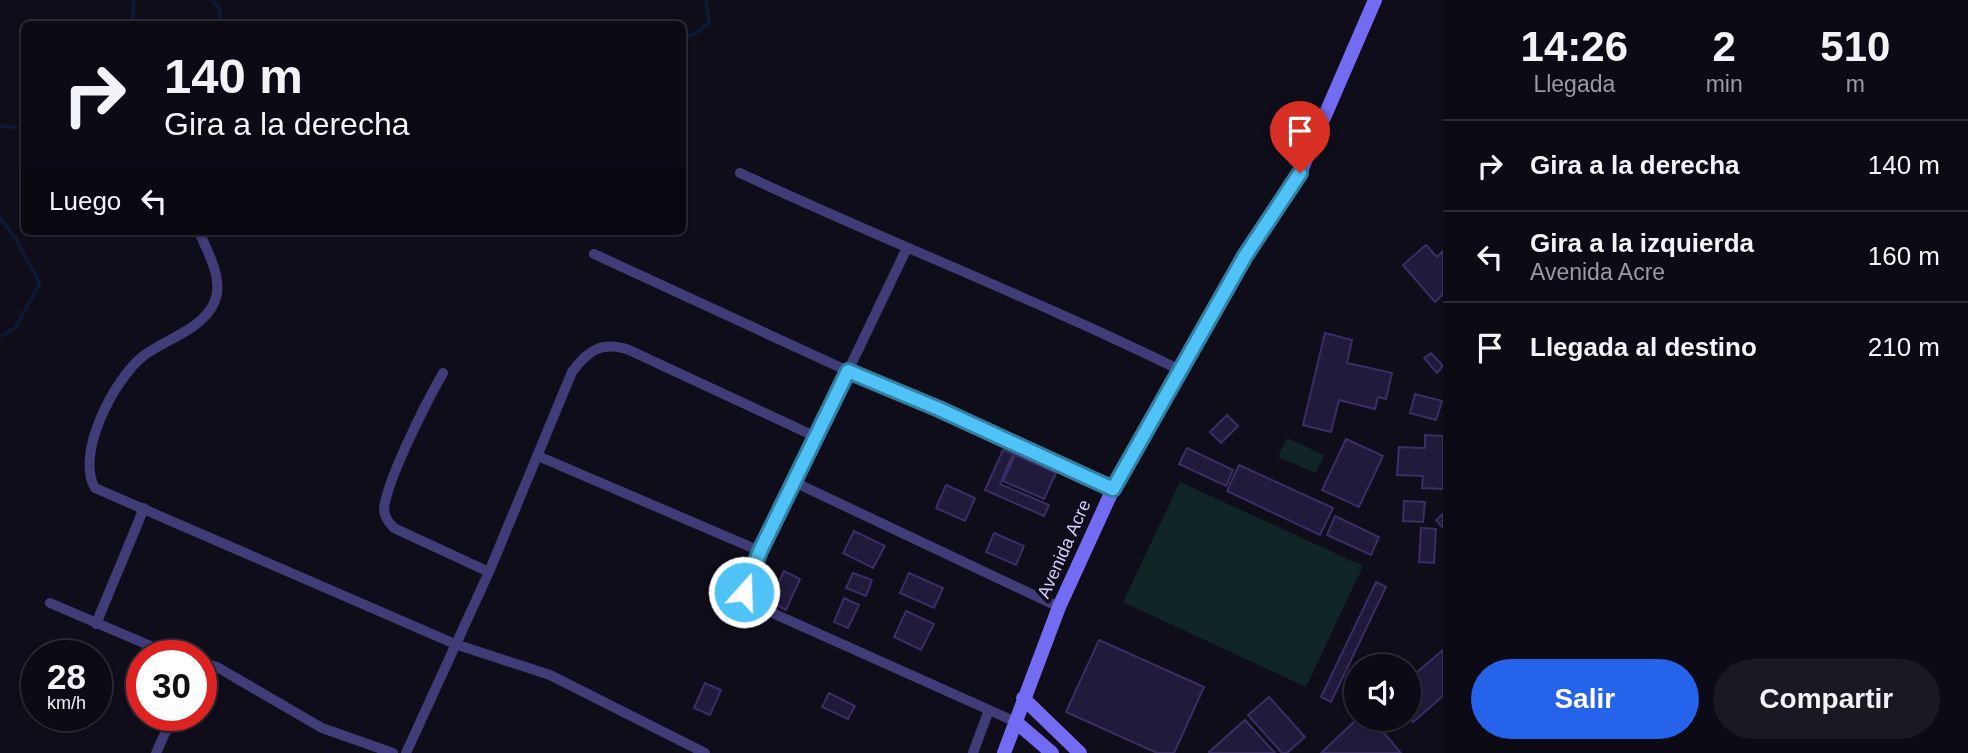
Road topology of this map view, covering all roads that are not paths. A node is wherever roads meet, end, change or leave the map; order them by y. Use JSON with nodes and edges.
{"nodes":[{"id":1,"x":1375,"y":0,"type":"edge"},
{"id":2,"x":740,"y":173,"type":"dead end"},
{"id":3,"x":201,"y":235,"type":"edge"},
{"id":4,"x":907,"y":248,"type":"junction"},
{"id":5,"x":594,"y":254,"type":"dead end"},
{"id":6,"x":1180,"y":370,"type":"junction"},
{"id":7,"x":848,"y":371,"type":"junction"},
{"id":8,"x":443,"y":373,"type":"dead end"},
{"id":9,"x":814,"y":436,"type":"junction"},
{"id":10,"x":538,"y":456,"type":"junction"},
{"id":11,"x":794,"y":482,"type":"junction"},
{"id":12,"x":1113,"y":489,"type":"junction"},
{"id":13,"x":144,"y":508,"type":"junction"},
{"id":14,"x":760,"y":551,"type":"junction"},
{"id":15,"x":489,"y":572,"type":"junction"},
{"id":16,"x":50,"y":603,"type":"dead end"},
{"id":17,"x":1059,"y":607,"type":"junction"},
{"id":18,"x":96,"y":624,"type":"junction"},
{"id":19,"x":135,"y":640,"type":"edge"},
{"id":20,"x":455,"y":644,"type":"junction"},
{"id":21,"x":217,"y":667,"type":"edge"},
{"id":22,"x":1023,"y":698,"type":"junction"},
{"id":23,"x":989,"y":710,"type":"junction"},
{"id":24,"x":1016,"y":722,"type":"junction"},
{"id":25,"x":166,"y":731,"type":"edge"},
{"id":26,"x":156,"y":753,"type":"edge"},
{"id":27,"x":393,"y":753,"type":"edge"},
{"id":28,"x":406,"y":753,"type":"edge"},
{"id":29,"x":705,"y":753,"type":"edge"},
{"id":30,"x":973,"y":753,"type":"edge"},
{"id":31,"x":1004,"y":753,"type":"edge"},
{"id":32,"x":1052,"y":753,"type":"edge"},
{"id":33,"x":1080,"y":753,"type":"edge"}],
"edges":[{"from":1,"to":6,"type":"main road","name":"Avenida Acre"},
{"from":2,"to":4,"type":"street"},
{"from":3,"to":13,"type":"street"},
{"from":4,"to":6,"type":"street"},
{"from":4,"to":7,"type":"street"},
{"from":5,"to":7,"type":"street"},
{"from":6,"to":12,"type":"main road","name":"Avenida Acre"},
{"from":7,"to":9,"type":"street"},
{"from":7,"to":12,"type":"street"},
{"from":8,"to":15,"type":"street"},
{"from":9,"to":10,"type":"street"},
{"from":9,"to":11,"type":"street"},
{"from":10,"to":14,"type":"street"},
{"from":10,"to":15,"type":"street"},
{"from":11,"to":14,"type":"street"},
{"from":11,"to":17,"type":"street"},
{"from":12,"to":17,"type":"main road","name":"Avenida Acre"},
{"from":13,"to":18,"type":"street"},
{"from":13,"to":20,"type":"street"},
{"from":14,"to":23,"type":"street"},
{"from":15,"to":20,"type":"street"},
{"from":16,"to":18,"type":"street"},
{"from":17,"to":22,"type":"main road","name":"Avenida Acre"},
{"from":18,"to":19,"type":"street"},
{"from":20,"to":28,"type":"street"},
{"from":20,"to":29,"type":"street"},
{"from":21,"to":27,"type":"street"},
{"from":22,"to":24,"type":"main road","name":"Avenida Acre"},
{"from":22,"to":33,"type":"main road"},
{"from":23,"to":24,"type":"street"},
{"from":23,"to":30,"type":"street"},
{"from":24,"to":31,"type":"main road","name":"Avenida Acre"},
{"from":24,"to":32,"type":"main road"},
{"from":25,"to":26,"type":"street"}]}
